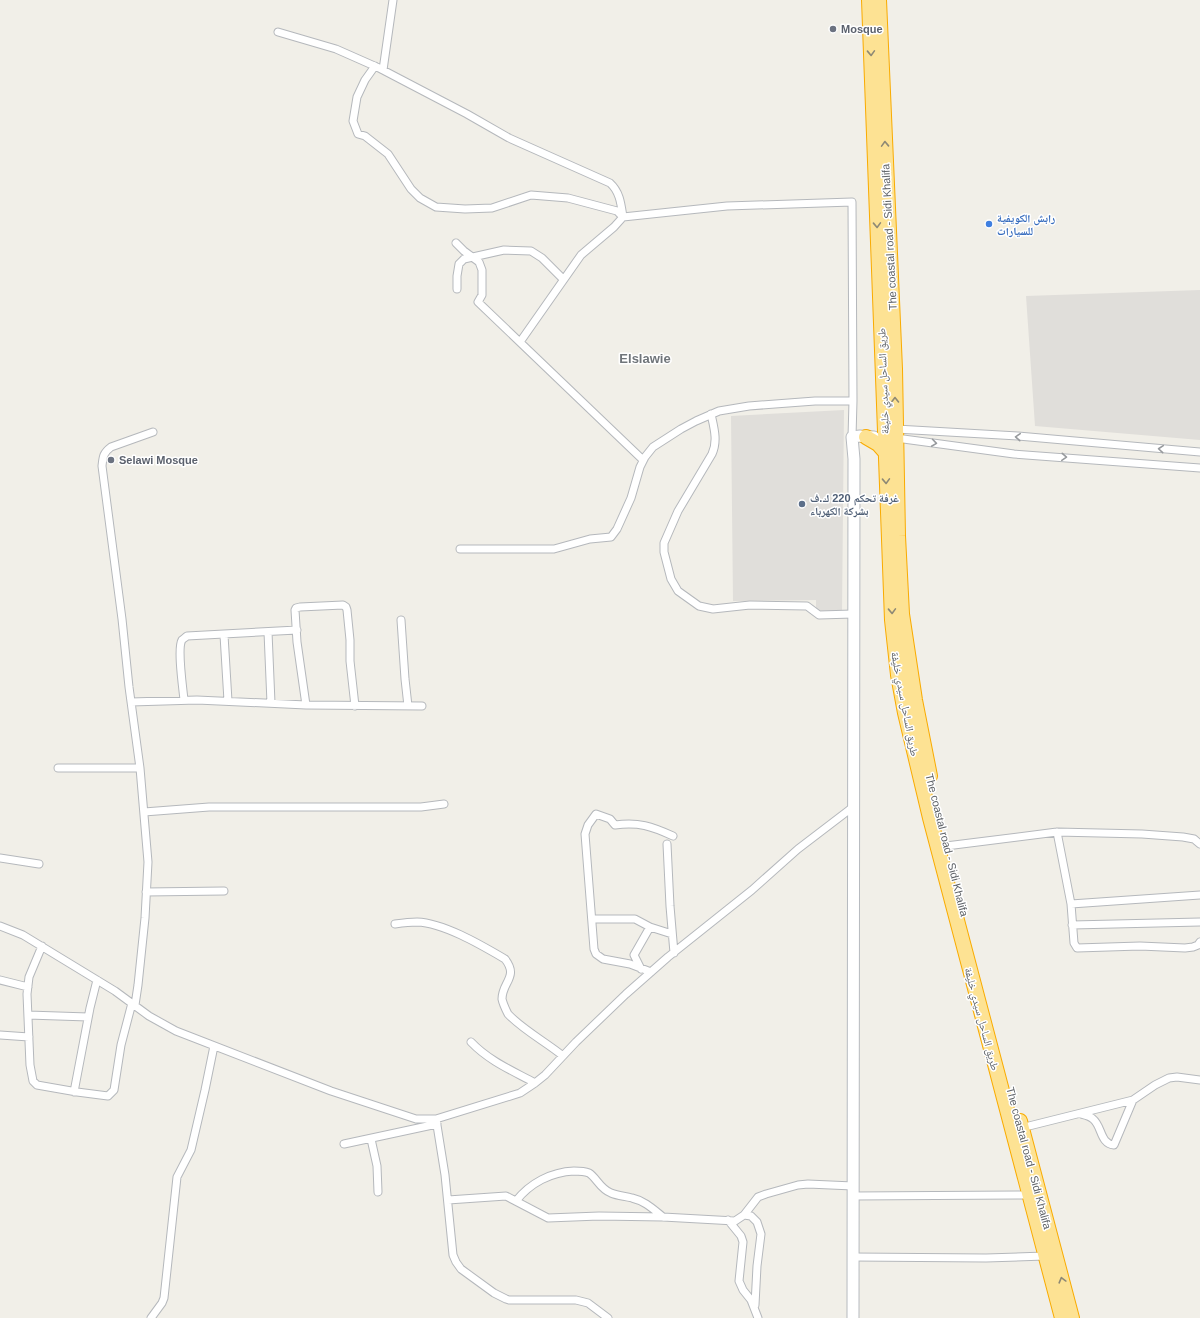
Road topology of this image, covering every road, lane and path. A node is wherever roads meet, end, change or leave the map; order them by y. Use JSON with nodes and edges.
{"nodes":[{"id":1,"x":393,"y":0,"type":"edge"},
{"id":2,"x":869,"y":0,"type":"edge"},
{"id":3,"x":879,"y":0,"type":"edge"},
{"id":4,"x":278,"y":32,"type":"dead end"},
{"id":5,"x":375,"y":66,"type":"junction"},
{"id":6,"x":383,"y":70,"type":"junction"},
{"id":7,"x":623,"y":217,"type":"junction"},
{"id":8,"x":456,"y":243,"type":"dead end"},
{"id":9,"x":472,"y":258,"type":"junction"},
{"id":10,"x":563,"y":279,"type":"junction"},
{"id":11,"x":457,"y":289,"type":"dead end"},
{"id":12,"x":520,"y":342,"type":"junction"},
{"id":13,"x":853,"y":402,"type":"junction"},
{"id":14,"x":711,"y":414,"type":"junction"},
{"id":15,"x":889,"y":430,"type":"junction"},
{"id":16,"x":153,"y":432,"type":"dead end"},
{"id":17,"x":861,"y":435,"type":"junction"},
{"id":18,"x":885,"y":452,"type":"junction"},
{"id":19,"x":1200,"y":452,"type":"edge"},
{"id":20,"x":644,"y":460,"type":"junction"},
{"id":21,"x":1200,"y":468,"type":"edge"},
{"id":22,"x":460,"y":549,"type":"dead end"},
{"id":23,"x":853,"y":614,"type":"junction"},
{"id":24,"x":401,"y":620,"type":"dead end"},
{"id":25,"x":297,"y":630,"type":"junction"},
{"id":26,"x":268,"y":632,"type":"junction"},
{"id":27,"x":224,"y":635,"type":"junction"},
{"id":28,"x":184,"y":700,"type":"junction"},
{"id":29,"x":228,"y":701,"type":"junction"},
{"id":30,"x":131,"y":702,"type":"junction"},
{"id":31,"x":271,"y":703,"type":"junction"},
{"id":32,"x":306,"y":704,"type":"junction"},
{"id":33,"x":355,"y":706,"type":"junction"},
{"id":34,"x":408,"y":706,"type":"junction"},
{"id":35,"x":422,"y":706,"type":"dead end"},
{"id":36,"x":58,"y":768,"type":"dead end"},
{"id":37,"x":140,"y":768,"type":"junction"},
{"id":38,"x":444,"y":804,"type":"dead end"},
{"id":39,"x":853,"y":807,"type":"junction"},
{"id":40,"x":144,"y":812,"type":"junction"},
{"id":41,"x":1057,"y":832,"type":"junction"},
{"id":42,"x":673,"y":836,"type":"dead end"},
{"id":43,"x":667,"y":844,"type":"dead end"},
{"id":44,"x":1200,"y":844,"type":"edge"},
{"id":45,"x":946,"y":846,"type":"junction"},
{"id":46,"x":0,"y":858,"type":"edge"},
{"id":47,"x":39,"y":864,"type":"dead end"},
{"id":48,"x":224,"y":891,"type":"dead end"},
{"id":49,"x":146,"y":892,"type":"junction"},
{"id":50,"x":1200,"y":895,"type":"edge"},
{"id":51,"x":1071,"y":904,"type":"junction"},
{"id":52,"x":592,"y":919,"type":"junction"},
{"id":53,"x":1200,"y":922,"type":"edge"},
{"id":54,"x":395,"y":924,"type":"dead end"},
{"id":55,"x":1072,"y":925,"type":"junction"},
{"id":56,"x":0,"y":926,"type":"edge"},
{"id":57,"x":650,"y":927,"type":"junction"},
{"id":58,"x":672,"y":934,"type":"junction"},
{"id":59,"x":1200,"y":942,"type":"edge"},
{"id":60,"x":42,"y":946,"type":"junction"},
{"id":61,"x":674,"y":953,"type":"junction"},
{"id":62,"x":641,"y":969,"type":"junction"},
{"id":63,"x":651,"y":972,"type":"junction"},
{"id":64,"x":0,"y":980,"type":"edge"},
{"id":65,"x":97,"y":980,"type":"junction"},
{"id":66,"x":28,"y":987,"type":"junction"},
{"id":67,"x":133,"y":1004,"type":"junction"},
{"id":68,"x":28,"y":1015,"type":"junction"},
{"id":69,"x":88,"y":1017,"type":"junction"},
{"id":70,"x":0,"y":1034,"type":"edge"},
{"id":71,"x":29,"y":1037,"type":"junction"},
{"id":72,"x":471,"y":1042,"type":"dead end"},
{"id":73,"x":214,"y":1046,"type":"junction"},
{"id":74,"x":563,"y":1056,"type":"junction"},
{"id":75,"x":1200,"y":1080,"type":"edge"},
{"id":76,"x":535,"y":1083,"type":"junction"},
{"id":77,"x":74,"y":1092,"type":"junction"},
{"id":78,"x":1133,"y":1100,"type":"junction"},
{"id":79,"x":1081,"y":1113,"type":"junction"},
{"id":80,"x":437,"y":1121,"type":"junction"},
{"id":81,"x":1021,"y":1128,"type":"junction"},
{"id":82,"x":371,"y":1139,"type":"junction"},
{"id":83,"x":344,"y":1144,"type":"dead end"},
{"id":84,"x":853,"y":1191,"type":"junction"},
{"id":85,"x":378,"y":1192,"type":"dead end"},
{"id":86,"x":1029,"y":1195,"type":"junction"},
{"id":87,"x":448,"y":1200,"type":"junction"},
{"id":88,"x":516,"y":1200,"type":"junction"},
{"id":89,"x":744,"y":1215,"type":"junction"},
{"id":90,"x":663,"y":1217,"type":"junction"},
{"id":91,"x":728,"y":1220,"type":"junction"},
{"id":92,"x":1045,"y":1256,"type":"junction"},
{"id":93,"x":853,"y":1257,"type":"junction"},
{"id":94,"x":754,"y":1308,"type":"junction"},
{"id":95,"x":151,"y":1318,"type":"edge"},
{"id":96,"x":608,"y":1318,"type":"edge"},
{"id":97,"x":758,"y":1318,"type":"edge"},
{"id":98,"x":853,"y":1318,"type":"edge"},
{"id":99,"x":1062,"y":1318,"type":"edge"},
{"id":100,"x":1072,"y":1318,"type":"edge"}],
"edges":[{"from":1,"to":6,"type":"street"},
{"from":2,"to":15,"type":"highway","name":"طريق الساحل سيدي خليفة","one_way":true},
{"from":15,"to":3,"type":"highway","name":"The coastal road - Sidi Khalifa","one_way":true},
{"from":4,"to":5,"type":"street"},
{"from":5,"to":6,"type":"street"},
{"from":5,"to":7,"type":"street"},
{"from":6,"to":7,"type":"street"},
{"from":7,"to":10,"type":"street"},
{"from":7,"to":13,"type":"street"},
{"from":8,"to":9,"type":"street"},
{"from":9,"to":10,"type":"street"},
{"from":9,"to":11,"type":"street"},
{"from":9,"to":12,"type":"street"},
{"from":10,"to":12,"type":"street"},
{"from":12,"to":20,"type":"street"},
{"from":13,"to":14,"type":"street"},
{"from":13,"to":17,"type":"street"},
{"from":14,"to":20,"type":"street"},
{"from":14,"to":23,"type":"street"},
{"from":15,"to":17,"type":"highway"},
{"from":15,"to":17,"type":"street"},
{"from":15,"to":18,"type":"highway","name":"طريق الساحل سيدي خليفة"},
{"from":19,"to":15,"type":"street","one_way":true},
{"from":15,"to":21,"type":"street","one_way":true},
{"from":15,"to":45,"type":"highway","name":"The coastal road - Sidi Khalifa"},
{"from":16,"to":30,"type":"street"},
{"from":17,"to":18,"type":"highway"},
{"from":17,"to":23,"type":"street"},
{"from":18,"to":86,"type":"highway","name":"طريق الساحل سيدي خليفة","one_way":true},
{"from":20,"to":22,"type":"street"},
{"from":23,"to":39,"type":"street"},
{"from":24,"to":34,"type":"street"},
{"from":25,"to":26,"type":"street"},
{"from":25,"to":32,"type":"street"},
{"from":25,"to":33,"type":"street"},
{"from":26,"to":27,"type":"street"},
{"from":26,"to":31,"type":"street"},
{"from":27,"to":28,"type":"street"},
{"from":27,"to":29,"type":"street"},
{"from":28,"to":29,"type":"street"},
{"from":28,"to":30,"type":"street"},
{"from":29,"to":31,"type":"street"},
{"from":30,"to":37,"type":"street"},
{"from":31,"to":32,"type":"street"},
{"from":32,"to":33,"type":"street"},
{"from":33,"to":34,"type":"street"},
{"from":34,"to":35,"type":"street"},
{"from":36,"to":37,"type":"street"},
{"from":37,"to":40,"type":"street"},
{"from":38,"to":40,"type":"street"},
{"from":39,"to":61,"type":"street"},
{"from":39,"to":84,"type":"street"},
{"from":40,"to":49,"type":"street"},
{"from":41,"to":44,"type":"street"},
{"from":41,"to":45,"type":"street"},
{"from":41,"to":51,"type":"street"},
{"from":42,"to":52,"type":"street"},
{"from":43,"to":58,"type":"street"},
{"from":45,"to":81,"type":"highway","name":"The coastal road - Sidi Khalifa"},
{"from":46,"to":47,"type":"street"},
{"from":48,"to":49,"type":"street"},
{"from":49,"to":67,"type":"street"},
{"from":50,"to":51,"type":"street"},
{"from":51,"to":55,"type":"street"},
{"from":52,"to":57,"type":"street"},
{"from":52,"to":62,"type":"street"},
{"from":53,"to":55,"type":"street"},
{"from":54,"to":74,"type":"street"},
{"from":55,"to":59,"type":"street"},
{"from":56,"to":60,"type":"street"},
{"from":57,"to":58,"type":"street"},
{"from":57,"to":62,"type":"street"},
{"from":58,"to":61,"type":"street"},
{"from":60,"to":65,"type":"street"},
{"from":60,"to":66,"type":"street"},
{"from":61,"to":63,"type":"street"},
{"from":62,"to":63,"type":"street"},
{"from":63,"to":74,"type":"street"},
{"from":64,"to":66,"type":"street"},
{"from":65,"to":67,"type":"street"},
{"from":65,"to":69,"type":"street"},
{"from":66,"to":68,"type":"street"},
{"from":67,"to":73,"type":"street"},
{"from":67,"to":77,"type":"street"},
{"from":68,"to":69,"type":"street"},
{"from":68,"to":71,"type":"street"},
{"from":69,"to":77,"type":"street"},
{"from":70,"to":71,"type":"street"},
{"from":71,"to":77,"type":"street"},
{"from":72,"to":76,"type":"street"},
{"from":73,"to":80,"type":"street"},
{"from":73,"to":95,"type":"street"},
{"from":74,"to":76,"type":"street"},
{"from":75,"to":78,"type":"street"},
{"from":76,"to":80,"type":"street"},
{"from":78,"to":79,"type":"street"},
{"from":78,"to":79,"type":"street"},
{"from":79,"to":81,"type":"street"},
{"from":80,"to":82,"type":"street"},
{"from":80,"to":87,"type":"street"},
{"from":100,"to":81,"type":"highway","name":"The coastal road - Sidi Khalifa","one_way":true},
{"from":82,"to":83,"type":"street"},
{"from":82,"to":85,"type":"street"},
{"from":84,"to":86,"type":"street"},
{"from":84,"to":89,"type":"street"},
{"from":84,"to":93,"type":"street"},
{"from":86,"to":92,"type":"highway","name":"طريق الساحل سيدي خليفة"},
{"from":87,"to":88,"type":"street"},
{"from":87,"to":96,"type":"street"},
{"from":88,"to":90,"type":"street"},
{"from":88,"to":90,"type":"street"},
{"from":89,"to":91,"type":"street"},
{"from":89,"to":94,"type":"street"},
{"from":90,"to":91,"type":"street"},
{"from":91,"to":94,"type":"street"},
{"from":92,"to":93,"type":"street"},
{"from":92,"to":99,"type":"highway","name":"طريق الساحل سيدي خليفة"},
{"from":93,"to":98,"type":"street"},
{"from":94,"to":97,"type":"street"}]}
